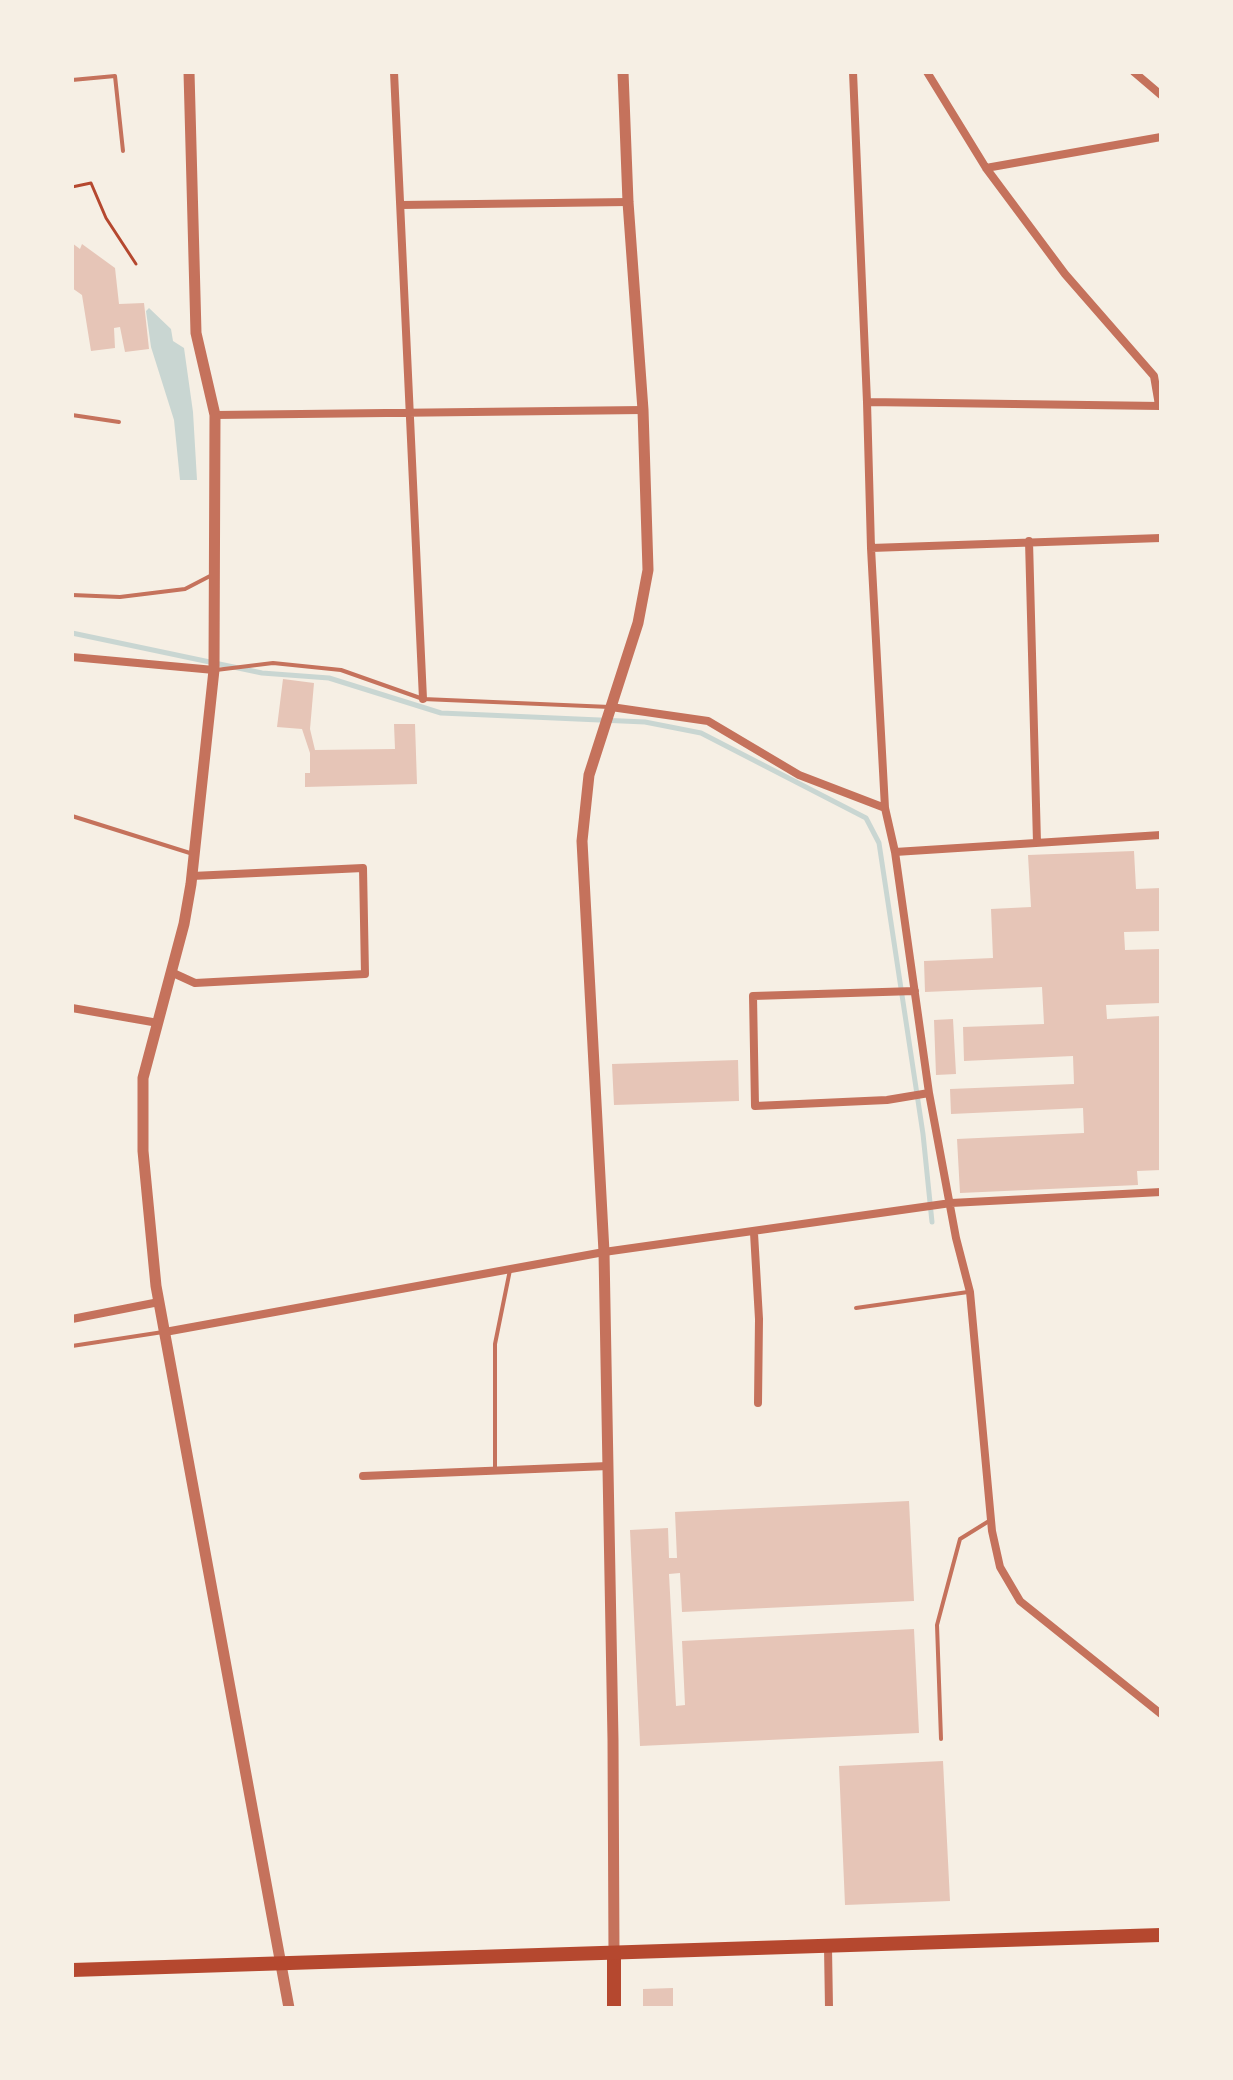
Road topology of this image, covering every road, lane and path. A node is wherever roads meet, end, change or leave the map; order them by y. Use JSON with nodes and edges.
{"nodes":[{"id":1,"x":189,"y":72,"type":"edge"},
{"id":2,"x":394,"y":72,"type":"edge"},
{"id":3,"x":623,"y":72,"type":"edge"},
{"id":4,"x":853,"y":72,"type":"edge"},
{"id":5,"x":927,"y":72,"type":"edge"},
{"id":6,"x":1134,"y":72,"type":"edge"},
{"id":7,"x":115,"y":74,"type":"edge"},
{"id":8,"x":72,"y":80,"type":"edge"},
{"id":9,"x":1161,"y":95,"type":"edge"},
{"id":10,"x":1161,"y":137,"type":"edge"},
{"id":11,"x":123,"y":151,"type":"dead end"},
{"id":12,"x":986,"y":168,"type":"junction"},
{"id":13,"x":72,"y":187,"type":"edge"},
{"id":14,"x":628,"y":202,"type":"junction"},
{"id":15,"x":401,"y":205,"type":"junction"},
{"id":16,"x":136,"y":264,"type":"dead end"},
{"id":17,"x":867,"y":402,"type":"junction"},
{"id":18,"x":1160,"y":406,"type":"edge"},
{"id":19,"x":643,"y":410,"type":"junction"},
{"id":20,"x":409,"y":413,"type":"junction"},
{"id":21,"x":72,"y":415,"type":"edge"},
{"id":22,"x":215,"y":415,"type":"junction"},
{"id":23,"x":119,"y":422,"type":"dead end"},
{"id":24,"x":1161,"y":538,"type":"edge"},
{"id":25,"x":1029,"y":541,"type":"junction"},
{"id":26,"x":871,"y":548,"type":"junction"},
{"id":27,"x":215,"y":574,"type":"junction"},
{"id":28,"x":72,"y":595,"type":"edge"},
{"id":29,"x":72,"y":657,"type":"edge"},
{"id":30,"x":214,"y":670,"type":"junction"},
{"id":31,"x":423,"y":699,"type":"junction"},
{"id":32,"x":611,"y":707,"type":"junction"},
{"id":33,"x":885,"y":808,"type":"junction"},
{"id":34,"x":72,"y":816,"type":"edge"},
{"id":35,"x":1161,"y":835,"type":"edge"},
{"id":36,"x":1037,"y":843,"type":"junction"},
{"id":37,"x":895,"y":852,"type":"junction"},
{"id":38,"x":195,"y":854,"type":"junction"},
{"id":39,"x":192,"y":876,"type":"junction"},
{"id":40,"x":171,"y":972,"type":"junction"},
{"id":41,"x":915,"y":991,"type":"junction"},
{"id":42,"x":72,"y":1008,"type":"edge"},
{"id":43,"x":158,"y":1023,"type":"junction"},
{"id":44,"x":929,"y":1093,"type":"junction"},
{"id":45,"x":1161,"y":1192,"type":"edge"},
{"id":46,"x":951,"y":1203,"type":"junction"},
{"id":47,"x":754,"y":1233,"type":"junction"},
{"id":48,"x":604,"y":1252,"type":"junction"},
{"id":49,"x":510,"y":1270,"type":"junction"},
{"id":50,"x":970,"y":1292,"type":"junction"},
{"id":51,"x":159,"y":1302,"type":"junction"},
{"id":52,"x":856,"y":1308,"type":"dead end"},
{"id":53,"x":72,"y":1319,"type":"edge"},
{"id":54,"x":165,"y":1332,"type":"junction"},
{"id":55,"x":72,"y":1346,"type":"edge"},
{"id":56,"x":758,"y":1403,"type":"dead end"},
{"id":57,"x":608,"y":1466,"type":"junction"},
{"id":58,"x":495,"y":1470,"type":"junction"},
{"id":59,"x":363,"y":1476,"type":"dead end"},
{"id":60,"x":991,"y":1520,"type":"junction"},
{"id":61,"x":1161,"y":1714,"type":"edge"},
{"id":62,"x":941,"y":1739,"type":"dead end"},
{"id":63,"x":1161,"y":1935,"type":"edge"},
{"id":64,"x":828,"y":1947,"type":"junction"},
{"id":65,"x":614,"y":1955,"type":"junction"},
{"id":66,"x":280,"y":1965,"type":"junction"},
{"id":67,"x":72,"y":1970,"type":"edge"},
{"id":68,"x":289,"y":2008,"type":"edge"},
{"id":69,"x":614,"y":2008,"type":"edge"},
{"id":70,"x":829,"y":2008,"type":"edge"}],
"edges":[{"from":1,"to":22,"type":"street"},
{"from":2,"to":15,"type":"street"},
{"from":3,"to":14,"type":"street"},
{"from":4,"to":17,"type":"street"},
{"from":5,"to":12,"type":"street"},
{"from":6,"to":9,"type":"street"},
{"from":7,"to":8,"type":"lane"},
{"from":7,"to":11,"type":"lane"},
{"from":10,"to":12,"type":"street"},
{"from":12,"to":18,"type":"street"},
{"from":13,"to":16,"type":"path"},
{"from":14,"to":15,"type":"street"},
{"from":14,"to":19,"type":"street"},
{"from":15,"to":20,"type":"street"},
{"from":17,"to":18,"type":"street"},
{"from":17,"to":26,"type":"street"},
{"from":19,"to":20,"type":"street"},
{"from":19,"to":32,"type":"street"},
{"from":20,"to":22,"type":"street"},
{"from":20,"to":31,"type":"street"},
{"from":21,"to":23,"type":"lane"},
{"from":22,"to":27,"type":"street"},
{"from":24,"to":25,"type":"street"},
{"from":25,"to":26,"type":"street"},
{"from":25,"to":36,"type":"street"},
{"from":26,"to":33,"type":"street"},
{"from":27,"to":28,"type":"lane"},
{"from":27,"to":30,"type":"street"},
{"from":29,"to":30,"type":"street"},
{"from":30,"to":31,"type":"lane"},
{"from":30,"to":38,"type":"street"},
{"from":31,"to":32,"type":"lane"},
{"from":32,"to":33,"type":"street"},
{"from":32,"to":48,"type":"street"},
{"from":33,"to":37,"type":"street"},
{"from":34,"to":38,"type":"lane"},
{"from":35,"to":36,"type":"street"},
{"from":36,"to":37,"type":"street"},
{"from":37,"to":41,"type":"street"},
{"from":38,"to":39,"type":"street"},
{"from":39,"to":40,"type":"street"},
{"from":39,"to":40,"type":"street"},
{"from":40,"to":43,"type":"street"},
{"from":41,"to":44,"type":"street"},
{"from":41,"to":44,"type":"street"},
{"from":42,"to":43,"type":"street"},
{"from":43,"to":51,"type":"street"},
{"from":44,"to":46,"type":"street"},
{"from":45,"to":46,"type":"street"},
{"from":46,"to":47,"type":"street"},
{"from":46,"to":50,"type":"street"},
{"from":47,"to":48,"type":"street"},
{"from":47,"to":56,"type":"street"},
{"from":48,"to":49,"type":"street"},
{"from":48,"to":57,"type":"street"},
{"from":49,"to":54,"type":"street"},
{"from":49,"to":58,"type":"lane"},
{"from":50,"to":52,"type":"lane"},
{"from":50,"to":60,"type":"street"},
{"from":51,"to":53,"type":"street"},
{"from":51,"to":54,"type":"street"},
{"from":54,"to":55,"type":"lane"},
{"from":54,"to":66,"type":"street"},
{"from":57,"to":58,"type":"street"},
{"from":57,"to":65,"type":"street"},
{"from":58,"to":59,"type":"street"},
{"from":60,"to":61,"type":"street"},
{"from":60,"to":62,"type":"lane"},
{"from":63,"to":64,"type":"main road"},
{"from":64,"to":65,"type":"main road"},
{"from":64,"to":70,"type":"street"},
{"from":65,"to":66,"type":"main road"},
{"from":65,"to":69,"type":"main road"},
{"from":66,"to":67,"type":"main road"},
{"from":66,"to":68,"type":"street"}]}
